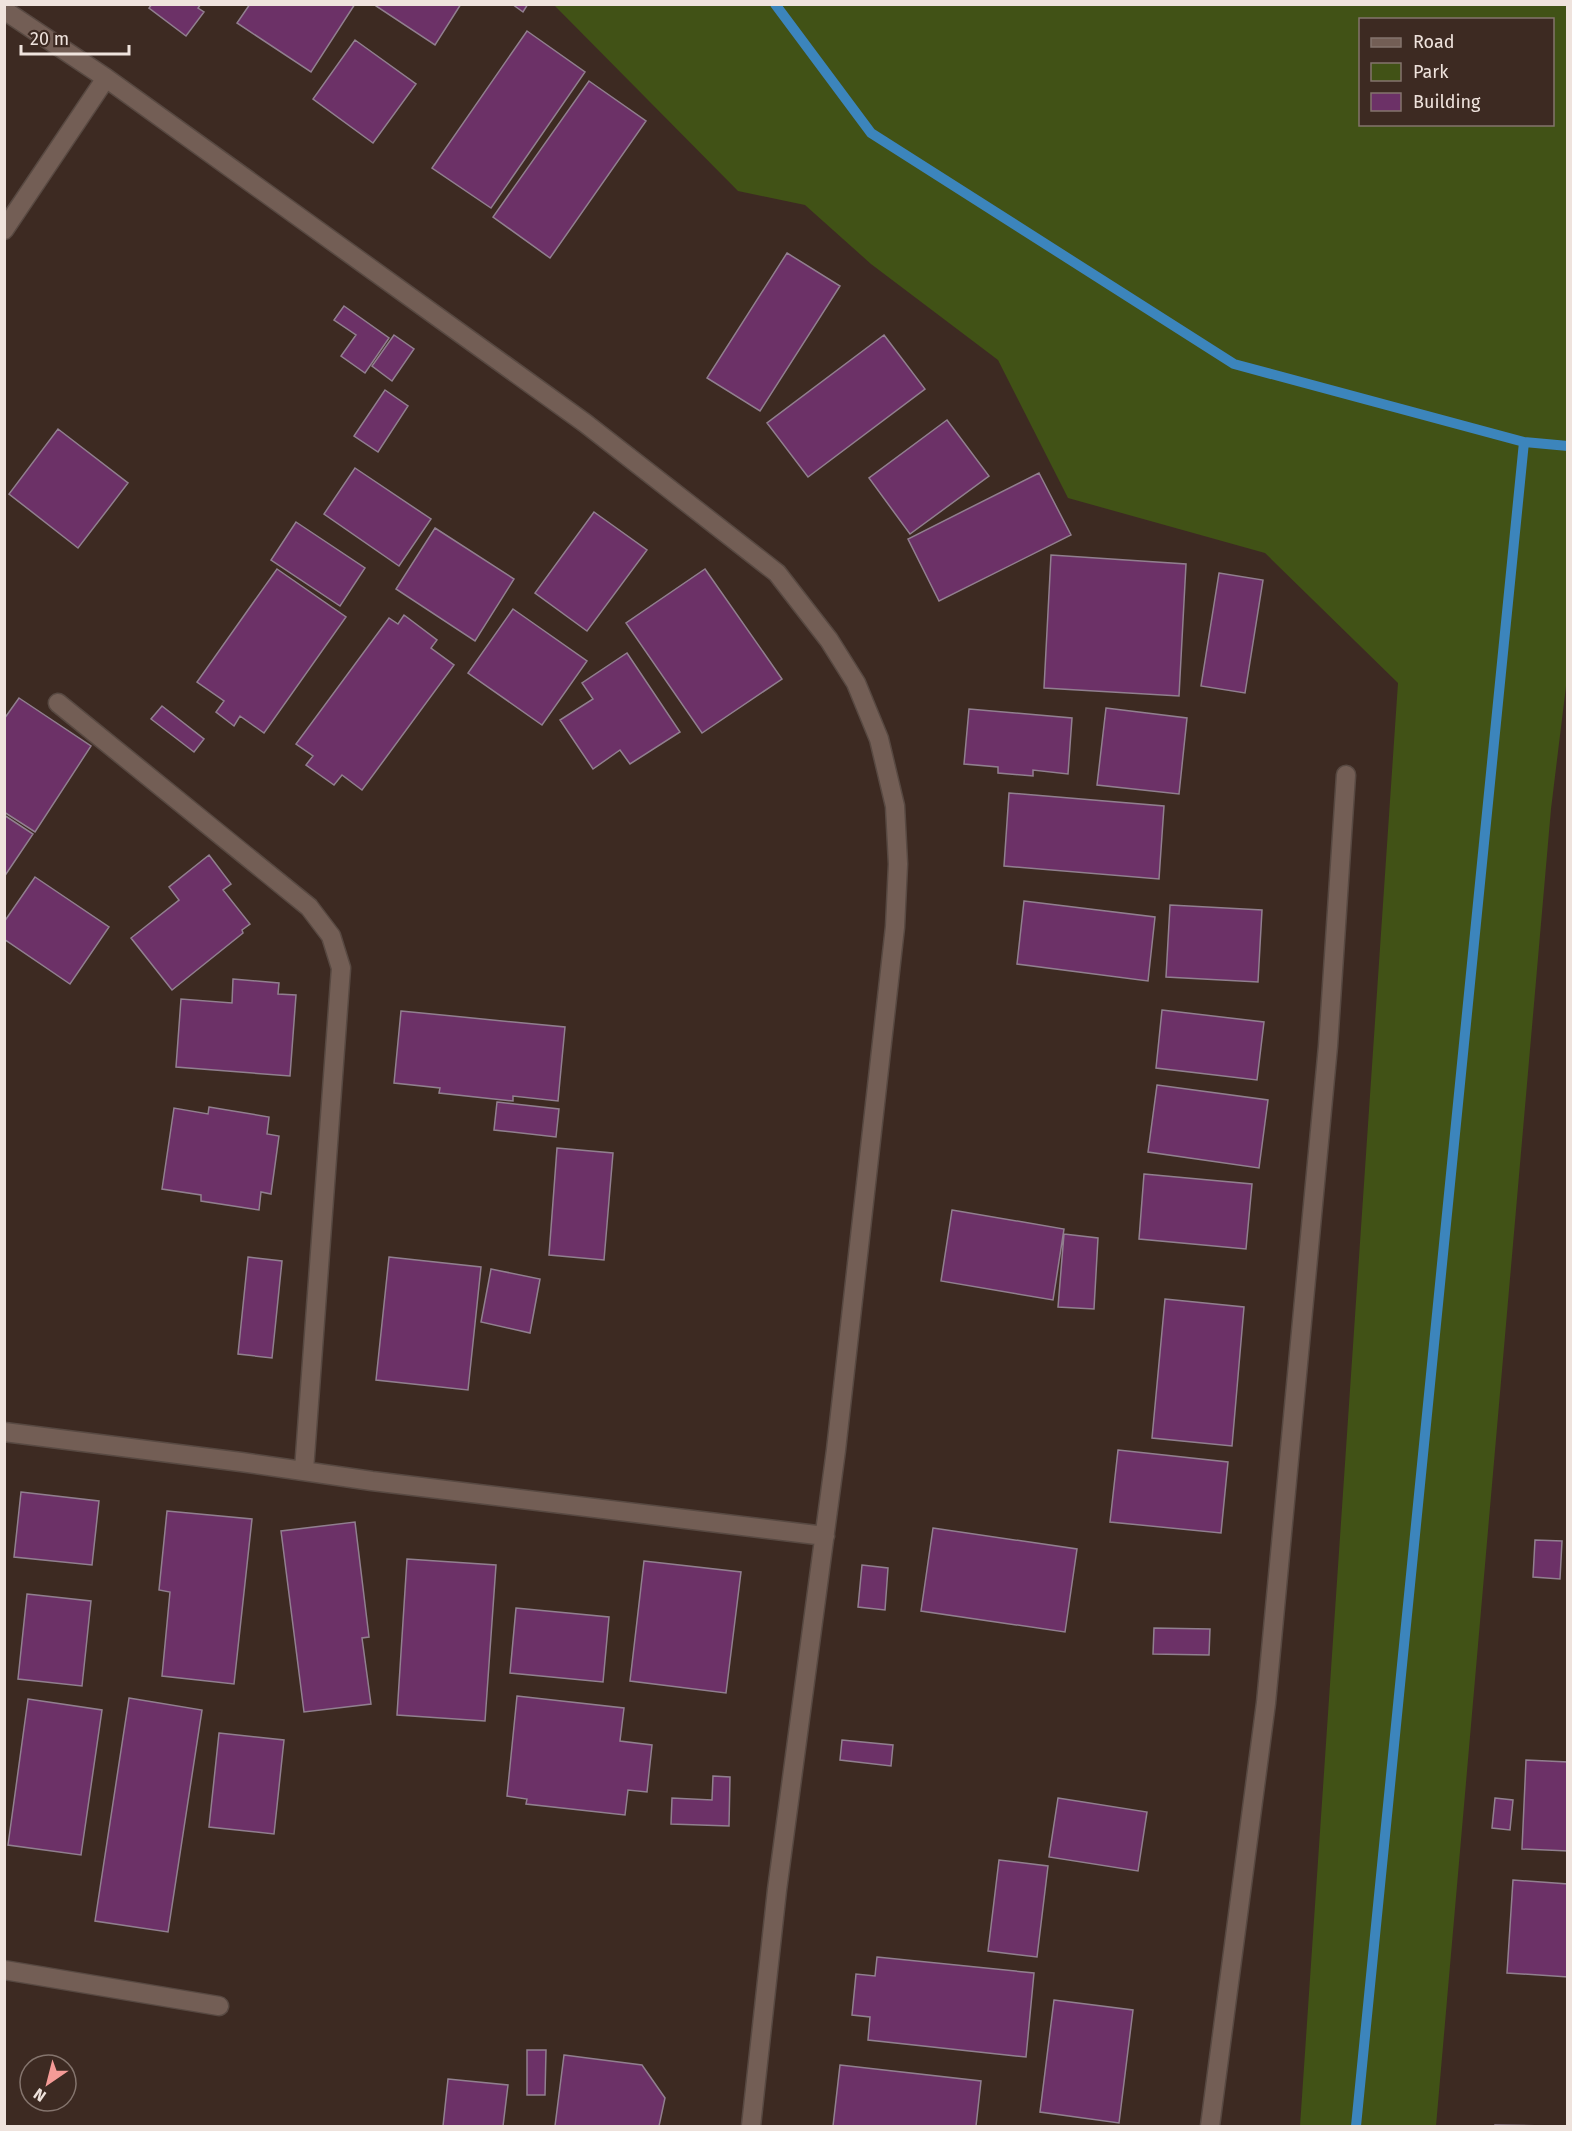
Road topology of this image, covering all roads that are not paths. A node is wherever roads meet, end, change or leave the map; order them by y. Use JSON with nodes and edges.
{"nodes":[{"id":1,"x":4,"y":10,"type":"edge"},
{"id":2,"x":106,"y":78,"type":"junction"},
{"id":3,"x":4,"y":230,"type":"edge"},
{"id":4,"x":58,"y":703,"type":"dead end"},
{"id":5,"x":1346,"y":775,"type":"dead end"},
{"id":6,"x":4,"y":1432,"type":"edge"},
{"id":7,"x":303,"y":1470,"type":"junction"},
{"id":8,"x":825,"y":1536,"type":"junction"},
{"id":9,"x":4,"y":1970,"type":"edge"},
{"id":10,"x":219,"y":2006,"type":"dead end"},
{"id":11,"x":751,"y":2127,"type":"edge"},
{"id":12,"x":1210,"y":2127,"type":"edge"}],
"edges":[{"from":1,"to":2,"type":"street"},
{"from":2,"to":3,"type":"street"},
{"from":2,"to":8,"type":"street"},
{"from":4,"to":7,"type":"street"},
{"from":5,"to":12,"type":"street"},
{"from":6,"to":7,"type":"street"},
{"from":7,"to":8,"type":"street"},
{"from":8,"to":11,"type":"street"},
{"from":9,"to":10,"type":"street"}]}
